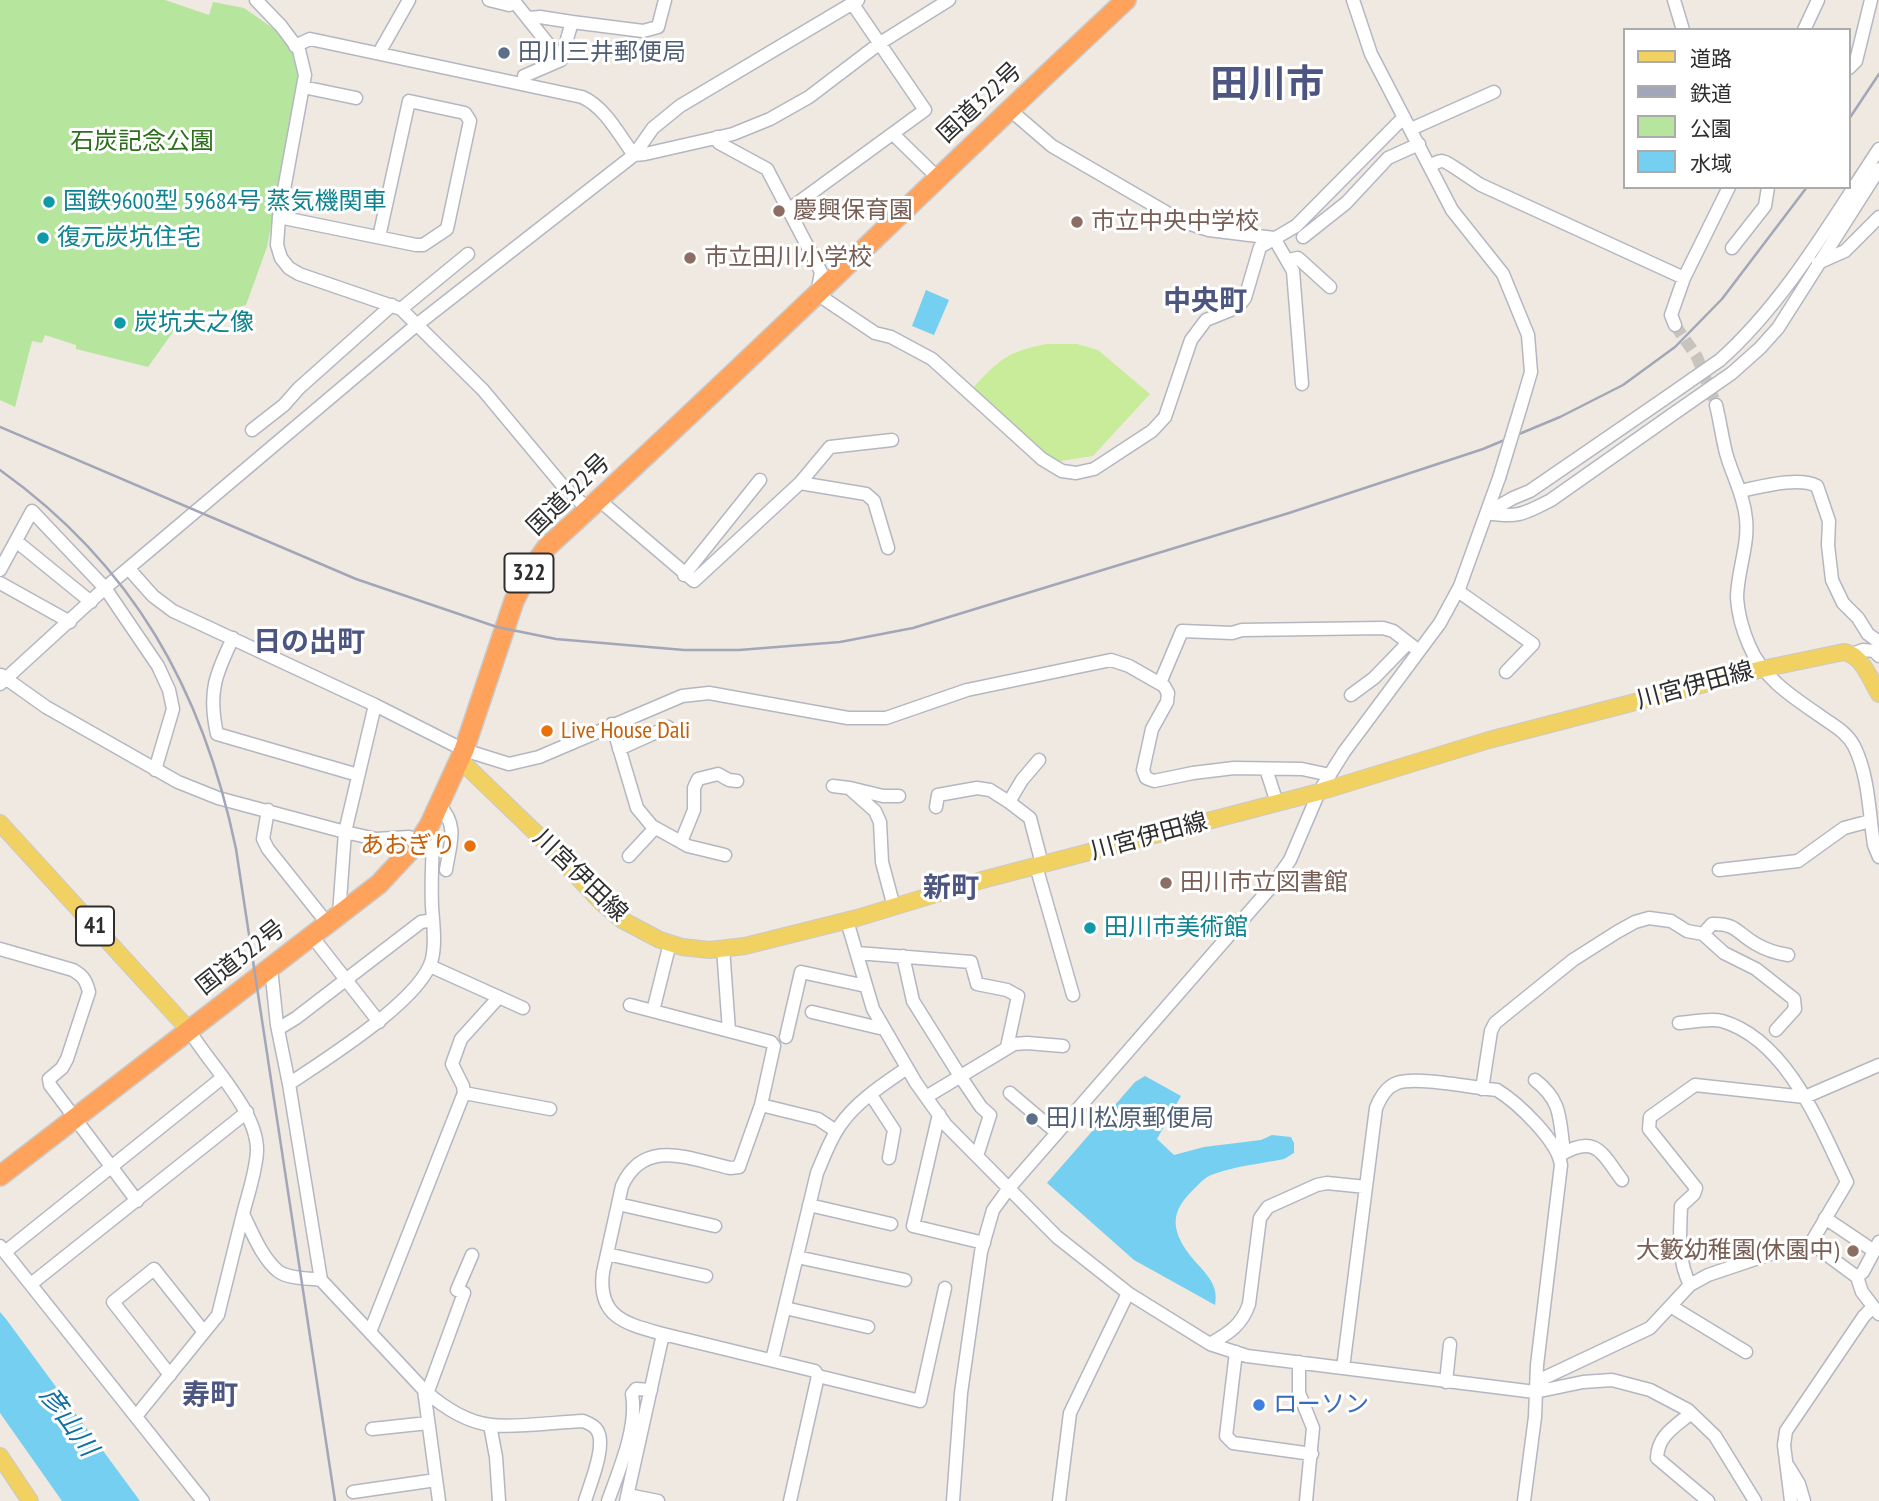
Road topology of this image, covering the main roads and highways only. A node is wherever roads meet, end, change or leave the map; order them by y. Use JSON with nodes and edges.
{"nodes":[{"id":1,"x":1126,"y":0,"type":"edge"},
{"id":2,"x":1879,"y":694,"type":"edge"},
{"id":3,"x":462,"y":754,"type":"junction"},
{"id":4,"x":0,"y":822,"type":"edge"},
{"id":5,"x":189,"y":1030,"type":"junction"},
{"id":6,"x":0,"y":1177,"type":"edge"},
{"id":7,"x":0,"y":1456,"type":"edge"},
{"id":8,"x":30,"y":1501,"type":"edge"}],
"edges":[{"from":1,"to":3,"type":"highway","name":"国道322号","number":"322"},
{"from":2,"to":3,"type":"main road","name":"川宮伊田線"},
{"from":3,"to":5,"type":"highway","name":"国道322号","number":"322"},
{"from":4,"to":5,"type":"main road","number":"41"},
{"from":5,"to":6,"type":"highway","name":"国道322号","number":"322"},
{"from":7,"to":8,"type":"main road"}]}
